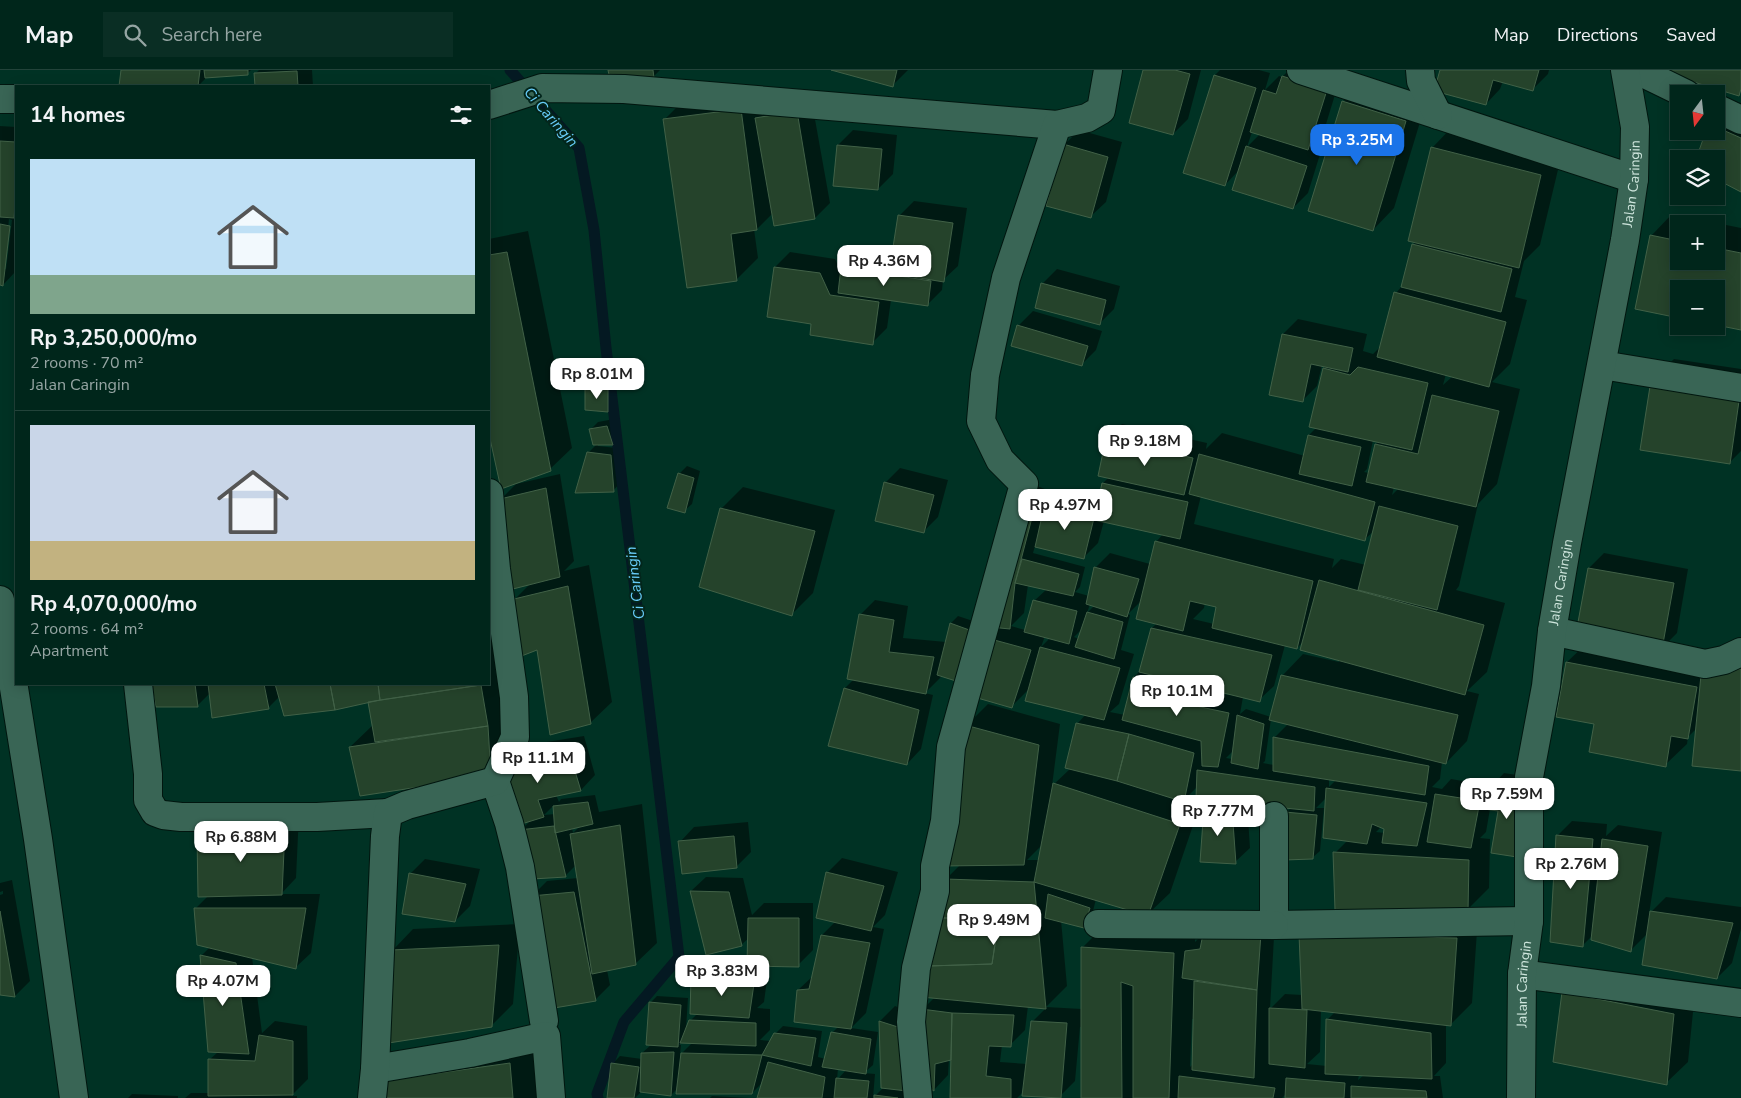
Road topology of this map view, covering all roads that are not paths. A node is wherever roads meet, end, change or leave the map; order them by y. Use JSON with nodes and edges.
{"nodes":[{"id":1,"x":1108,"y":70,"type":"edge"},
{"id":2,"x":1301,"y":70,"type":"edge"},
{"id":3,"x":1420,"y":70,"type":"edge"},
{"id":4,"x":1625,"y":70,"type":"edge"},
{"id":5,"x":1630,"y":70,"type":"edge"},
{"id":6,"x":1670,"y":86,"type":"edge"},
{"id":7,"x":0,"y":99,"type":"edge"},
{"id":8,"x":15,"y":99,"type":"edge"},
{"id":9,"x":501,"y":101,"type":"edge"},
{"id":10,"x":1725,"y":112,"type":"edge"},
{"id":11,"x":1438,"y":115,"type":"junction"},
{"id":12,"x":1741,"y":120,"type":"edge"},
{"id":13,"x":1057,"y":125,"type":"junction"},
{"id":14,"x":1634,"y":179,"type":"junction"},
{"id":15,"x":1602,"y":365,"type":"junction"},
{"id":16,"x":1741,"y":388,"type":"edge"},
{"id":17,"x":490,"y":512,"type":"edge"},
{"id":18,"x":493,"y":570,"type":"edge"},
{"id":19,"x":0,"y":600,"type":"edge"},
{"id":20,"x":1552,"y":631,"type":"junction"},
{"id":21,"x":1741,"y":652,"type":"edge"},
{"id":22,"x":138,"y":685,"type":"edge"},
{"id":23,"x":496,"y":781,"type":"junction"},
{"id":24,"x":388,"y":813,"type":"junction"},
{"id":25,"x":1274,"y":816,"type":"dead end"},
{"id":26,"x":1529,"y":921,"type":"junction"},
{"id":27,"x":1098,"y":924,"type":"dead end"},
{"id":28,"x":1274,"y":926,"type":"junction"},
{"id":29,"x":1522,"y":974,"type":"junction"},
{"id":30,"x":1741,"y":1003,"type":"edge"},
{"id":31,"x":544,"y":1020,"type":"dead end"},
{"id":32,"x":375,"y":1069,"type":"junction"},
{"id":33,"x":74,"y":1098,"type":"edge"},
{"id":34,"x":372,"y":1098,"type":"edge"},
{"id":35,"x":551,"y":1098,"type":"edge"},
{"id":36,"x":918,"y":1098,"type":"edge"},
{"id":37,"x":1521,"y":1098,"type":"edge"}],
"edges":[{"from":1,"to":13,"type":"street"},
{"from":2,"to":11,"type":"street"},
{"from":3,"to":11,"type":"street"},
{"from":4,"to":14,"type":"street","name":"Jalan Caringin"},
{"from":5,"to":6,"type":"street"},
{"from":7,"to":8,"type":"street"},
{"from":9,"to":13,"type":"street"},
{"from":10,"to":12,"type":"street"},
{"from":11,"to":14,"type":"street"},
{"from":13,"to":36,"type":"street"},
{"from":14,"to":15,"type":"street","name":"Jalan Caringin"},
{"from":15,"to":16,"type":"street"},
{"from":15,"to":20,"type":"street","name":"Jalan Caringin"},
{"from":17,"to":18,"type":"street"},
{"from":18,"to":23,"type":"street"},
{"from":19,"to":33,"type":"street"},
{"from":20,"to":21,"type":"street"},
{"from":20,"to":26,"type":"street","name":"Jalan Caringin"},
{"from":22,"to":24,"type":"street"},
{"from":23,"to":24,"type":"street"},
{"from":23,"to":31,"type":"street"},
{"from":24,"to":32,"type":"street"},
{"from":25,"to":28,"type":"street"},
{"from":26,"to":28,"type":"street"},
{"from":26,"to":29,"type":"street","name":"Jalan Caringin"},
{"from":27,"to":28,"type":"street"},
{"from":29,"to":30,"type":"street"},
{"from":29,"to":37,"type":"street","name":"Jalan Caringin"},
{"from":32,"to":34,"type":"street"},
{"from":32,"to":35,"type":"street"}]}
